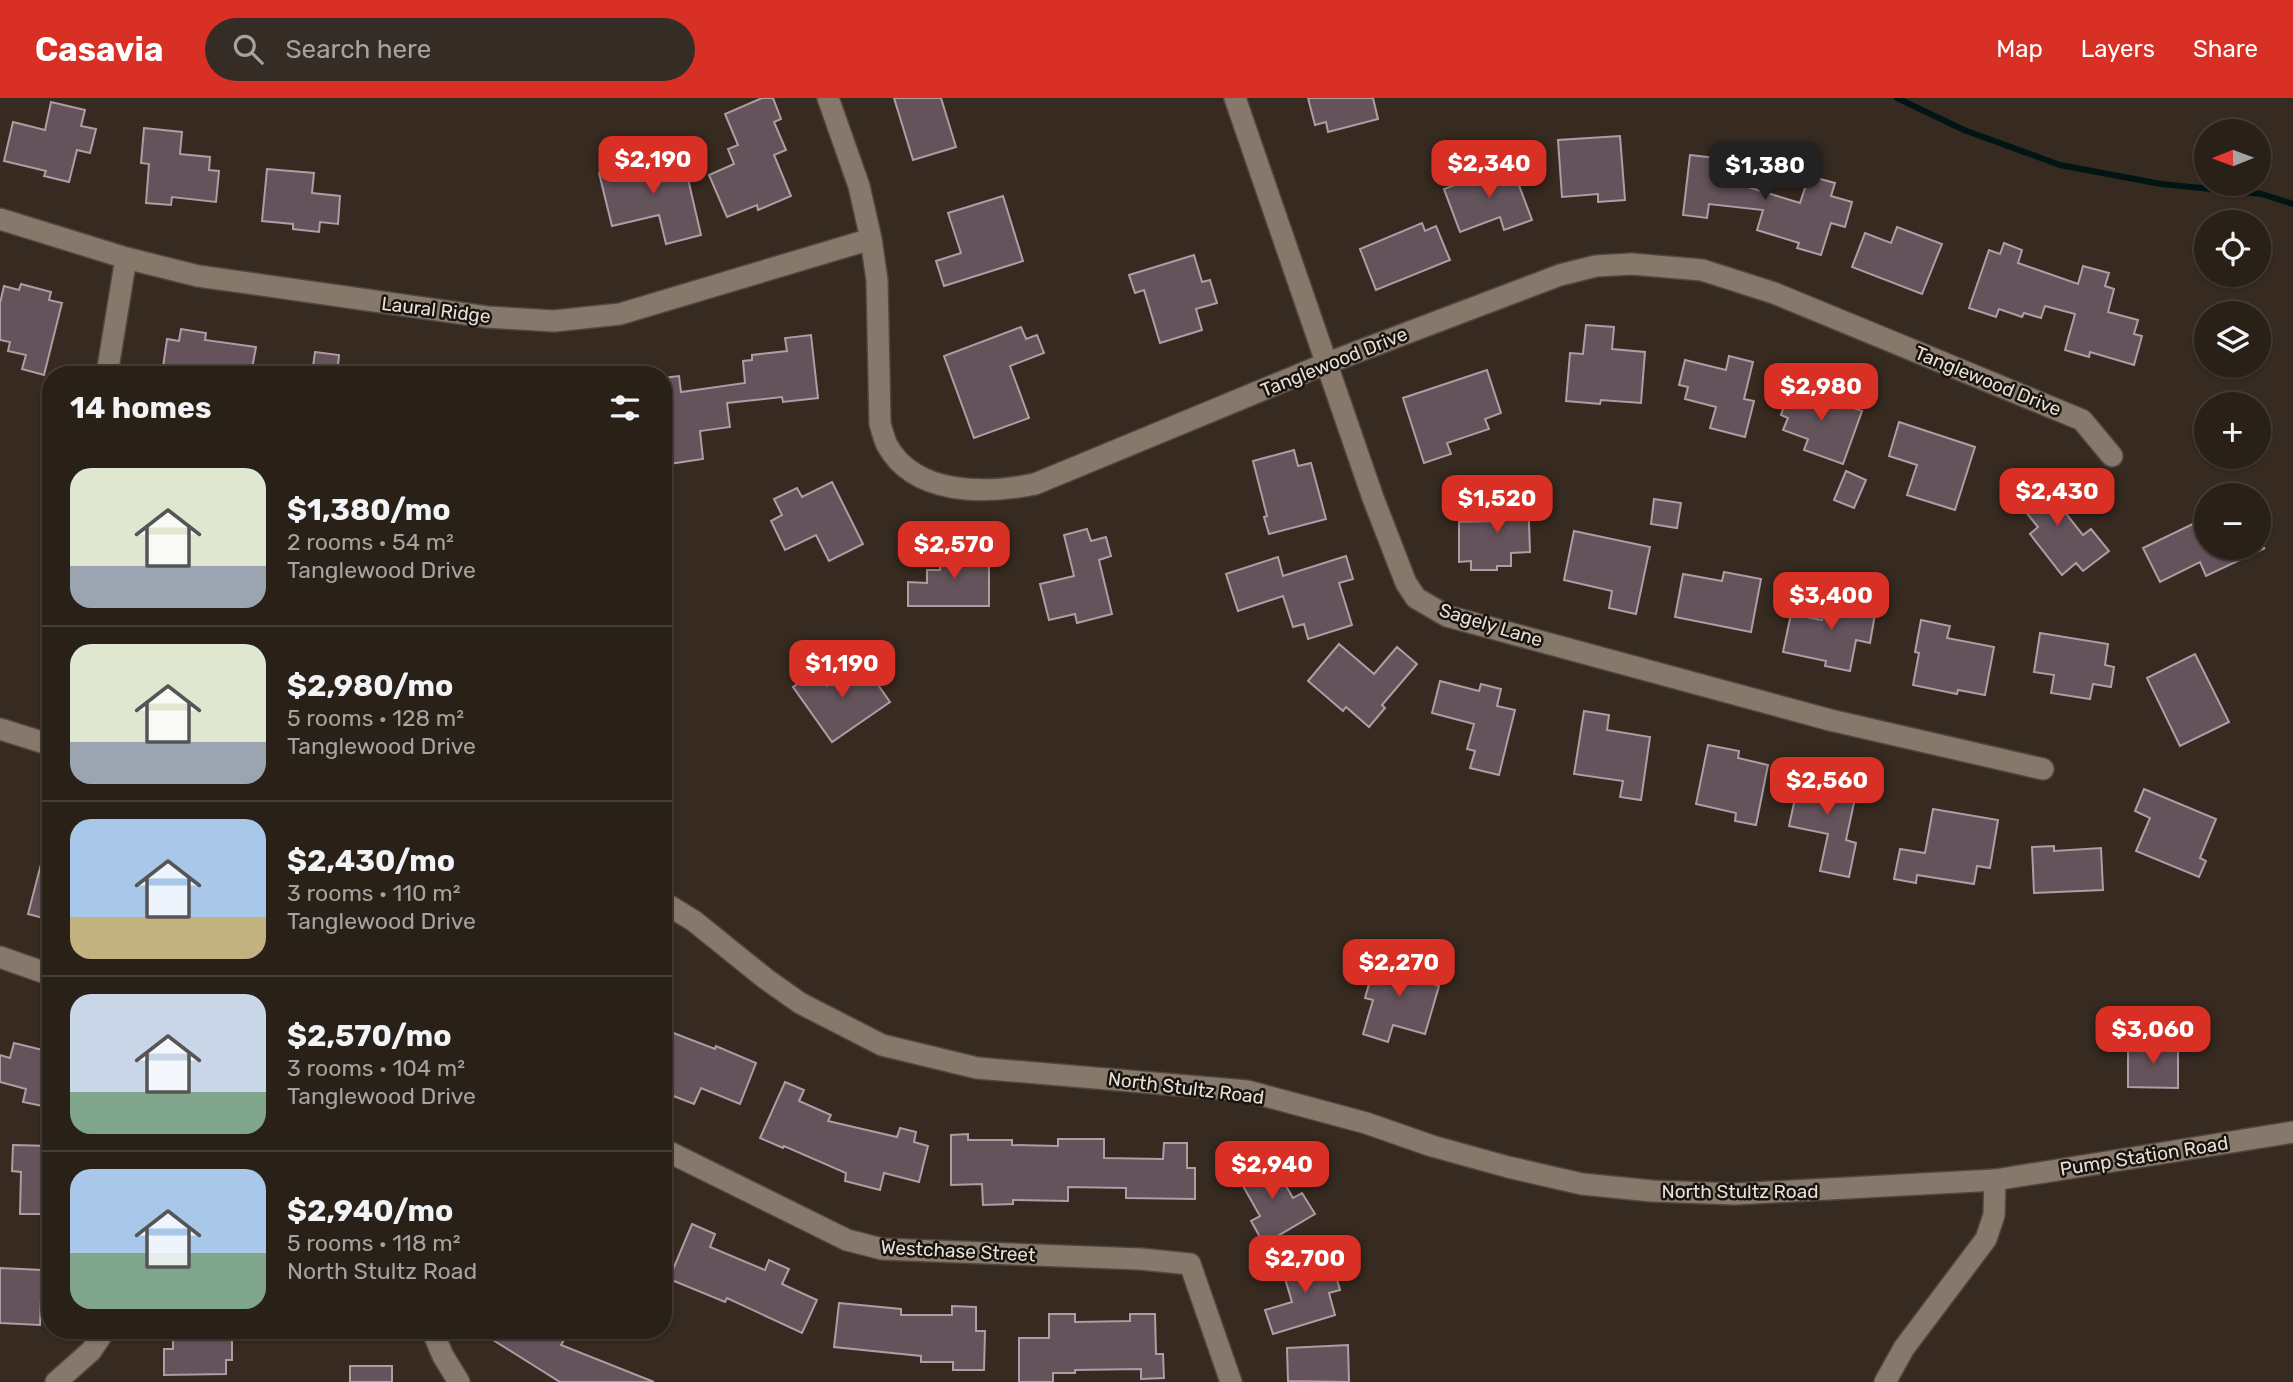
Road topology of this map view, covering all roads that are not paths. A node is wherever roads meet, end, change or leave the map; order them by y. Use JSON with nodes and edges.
{"nodes":[{"id":1,"x":828,"y":98,"type":"edge"},
{"id":2,"x":1235,"y":98,"type":"edge"},
{"id":3,"x":0,"y":219,"type":"edge"},
{"id":4,"x":871,"y":239,"type":"junction"},
{"id":5,"x":126,"y":258,"type":"junction"},
{"id":6,"x":1325,"y":364,"type":"junction"},
{"id":7,"x":108,"y":366,"type":"edge"},
{"id":8,"x":2112,"y":456,"type":"dead end"},
{"id":9,"x":0,"y":729,"type":"edge"},
{"id":10,"x":42,"y":742,"type":"edge"},
{"id":11,"x":2043,"y":769,"type":"dead end"},
{"id":12,"x":672,"y":908,"type":"edge"},
{"id":13,"x":0,"y":957,"type":"edge"},
{"id":14,"x":42,"y":972,"type":"edge"},
{"id":15,"x":2293,"y":1132,"type":"edge"},
{"id":16,"x":672,"y":1153,"type":"edge"},
{"id":17,"x":1994,"y":1180,"type":"junction"},
{"id":18,"x":99,"y":1339,"type":"edge"},
{"id":19,"x":436,"y":1339,"type":"edge"},
{"id":20,"x":56,"y":1382,"type":"edge"},
{"id":21,"x":459,"y":1382,"type":"edge"},
{"id":22,"x":1231,"y":1382,"type":"edge"},
{"id":23,"x":1885,"y":1382,"type":"edge"}],
"edges":[{"from":1,"to":4,"type":"street","name":"Tanglewood Drive"},
{"from":2,"to":6,"type":"street","name":"Sagely Lane"},
{"from":3,"to":5,"type":"street","name":"Laural Ridge"},
{"from":4,"to":5,"type":"street","name":"Laural Ridge"},
{"from":4,"to":6,"type":"street","name":"Tanglewood Drive"},
{"from":5,"to":7,"type":"street"},
{"from":6,"to":8,"type":"street","name":"Tanglewood Drive"},
{"from":6,"to":11,"type":"street","name":"Sagely Lane"},
{"from":9,"to":10,"type":"street"},
{"from":12,"to":17,"type":"street","name":"North Stultz Road"},
{"from":13,"to":14,"type":"street"},
{"from":15,"to":17,"type":"street","name":"Pump Station Road"},
{"from":16,"to":22,"type":"street","name":"Westchase Street"},
{"from":17,"to":23,"type":"street"},
{"from":18,"to":20,"type":"street"},
{"from":19,"to":21,"type":"street"}]}
